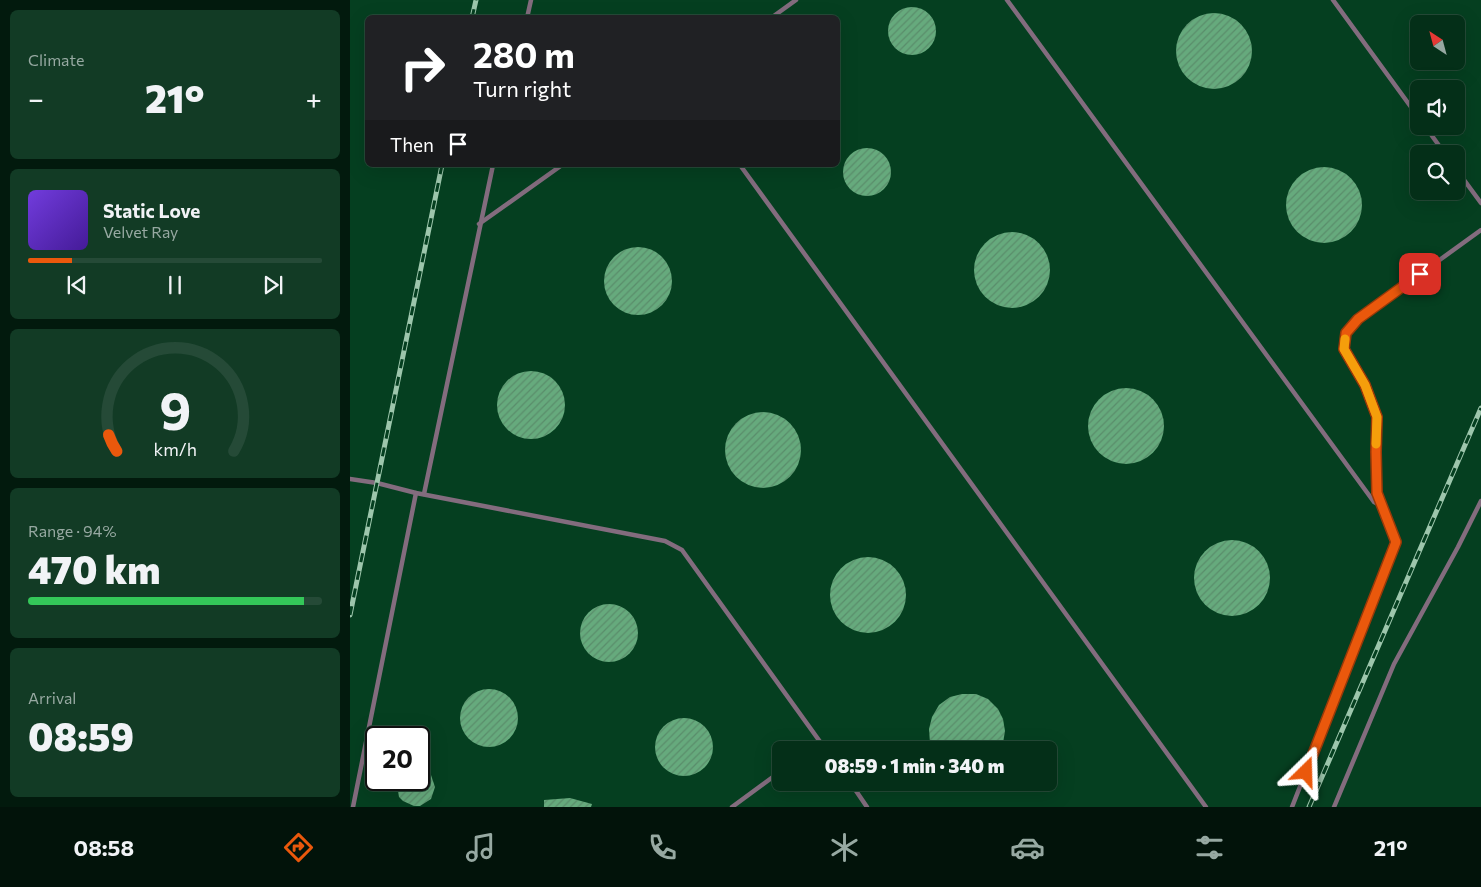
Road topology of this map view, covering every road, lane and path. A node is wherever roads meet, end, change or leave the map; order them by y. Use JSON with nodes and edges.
{"nodes":[{"id":1,"x":530,"y":0,"type":"edge"},
{"id":2,"x":796,"y":0,"type":"edge"},
{"id":3,"x":1007,"y":0,"type":"edge"},
{"id":4,"x":1333,"y":0,"type":"edge"},
{"id":5,"x":527,"y":15,"type":"edge"},
{"id":6,"x":775,"y":15,"type":"edge"},
{"id":7,"x":1410,"y":106,"type":"edge"},
{"id":8,"x":493,"y":167,"type":"edge"},
{"id":9,"x":559,"y":167,"type":"edge"},
{"id":10,"x":741,"y":167,"type":"edge"},
{"id":11,"x":1465,"y":182,"type":"edge"},
{"id":12,"x":1481,"y":204,"type":"edge"},
{"id":13,"x":479,"y":224,"type":"junction"},
{"id":14,"x":1481,"y":230,"type":"edge"},
{"id":15,"x":350,"y":479,"type":"edge"},
{"id":16,"x":416,"y":492,"type":"junction"},
{"id":17,"x":424,"y":494,"type":"junction"},
{"id":18,"x":1481,"y":501,"type":"edge"},
{"id":19,"x":1382,"y":506,"type":"junction"},
{"id":20,"x":820,"y":741,"type":"edge"},
{"id":21,"x":772,"y":778,"type":"edge"},
{"id":22,"x":856,"y":791,"type":"edge"},
{"id":23,"x":354,"y":807,"type":"edge"},
{"id":24,"x":732,"y":807,"type":"edge"},
{"id":25,"x":867,"y":807,"type":"edge"},
{"id":26,"x":1206,"y":807,"type":"edge"},
{"id":27,"x":1292,"y":807,"type":"edge"},
{"id":28,"x":1334,"y":807,"type":"edge"}],
"edges":[{"from":1,"to":5,"type":"lane"},
{"from":2,"to":6,"type":"lane"},
{"from":3,"to":19,"type":"lane"},
{"from":4,"to":7,"type":"lane"},
{"from":8,"to":13,"type":"lane"},
{"from":9,"to":13,"type":"lane"},
{"from":10,"to":26,"type":"lane"},
{"from":11,"to":12,"type":"lane"},
{"from":13,"to":17,"type":"lane"},
{"from":14,"to":19,"type":"lane"},
{"from":15,"to":16,"type":"lane"},
{"from":16,"to":17,"type":"lane"},
{"from":16,"to":23,"type":"lane"},
{"from":17,"to":20,"type":"lane"},
{"from":18,"to":28,"type":"lane"},
{"from":19,"to":27,"type":"lane"},
{"from":21,"to":24,"type":"lane"},
{"from":22,"to":25,"type":"lane"}]}
